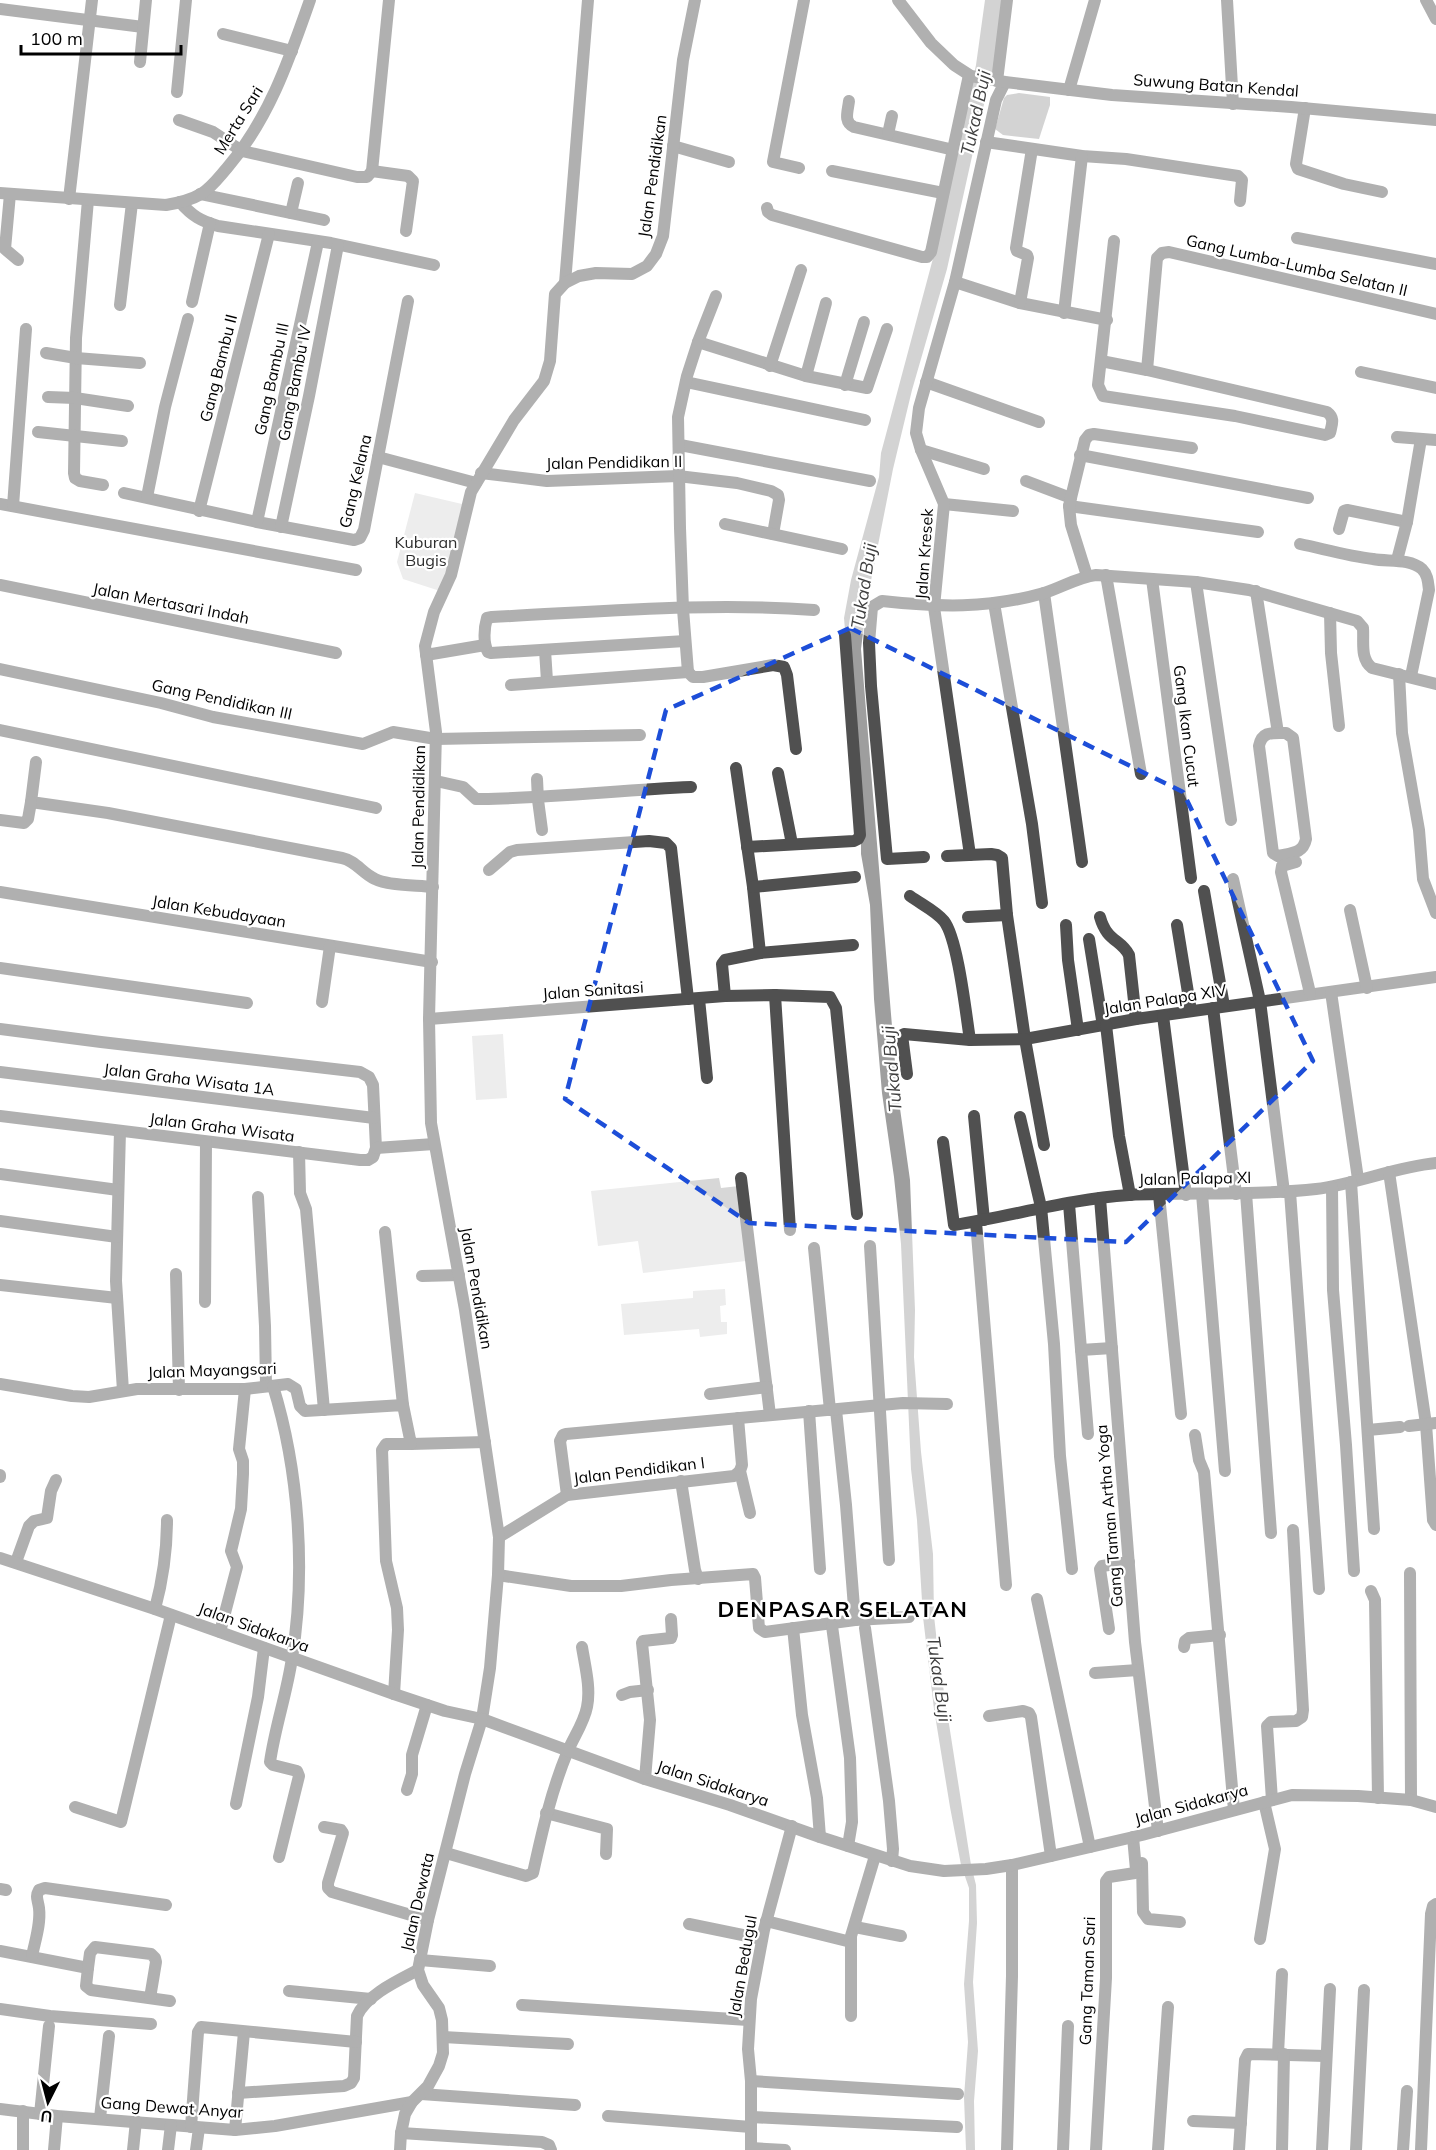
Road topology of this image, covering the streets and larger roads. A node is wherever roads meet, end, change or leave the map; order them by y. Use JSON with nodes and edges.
{"nodes":[{"id":1,"x":92,"y":0,"type":"edge"},
{"id":2,"x":146,"y":0,"type":"edge"},
{"id":3,"x":186,"y":0,"type":"edge"},
{"id":4,"x":310,"y":0,"type":"edge"},
{"id":5,"x":389,"y":0,"type":"edge"},
{"id":6,"x":588,"y":0,"type":"edge"},
{"id":7,"x":695,"y":0,"type":"edge"},
{"id":8,"x":804,"y":0,"type":"edge"},
{"id":9,"x":898,"y":0,"type":"edge"},
{"id":10,"x":1007,"y":0,"type":"edge"},
{"id":11,"x":1095,"y":0,"type":"edge"},
{"id":12,"x":1227,"y":0,"type":"edge"},
{"id":13,"x":1426,"y":0,"type":"edge"},
{"id":14,"x":0,"y":9,"type":"edge"},
{"id":15,"x":1436,"y":19,"type":"edge"},
{"id":16,"x":90,"y":21,"type":"junction"},
{"id":17,"x":143,"y":27,"type":"junction"},
{"id":18,"x":223,"y":34,"type":"dead end"},
{"id":19,"x":292,"y":51,"type":"junction"},
{"id":20,"x":140,"y":62,"type":"dead end"},
{"id":21,"x":970,"y":75,"type":"junction"},
{"id":22,"x":999,"y":81,"type":"junction"},
{"id":23,"x":1069,"y":90,"type":"junction"},
{"id":24,"x":177,"y":92,"type":"dead end"},
{"id":25,"x":849,"y":101,"type":"dead end"},
{"id":26,"x":1233,"y":104,"type":"junction"},
{"id":27,"x":1305,"y":108,"type":"junction"},
{"id":28,"x":892,"y":116,"type":"dead end"},
{"id":29,"x":179,"y":120,"type":"dead end"},
{"id":30,"x":1436,"y":120,"type":"edge"},
{"id":31,"x":888,"y":134,"type":"junction"},
{"id":32,"x":986,"y":142,"type":"junction"},
{"id":33,"x":673,"y":146,"type":"junction"},
{"id":34,"x":1032,"y":149,"type":"junction"},
{"id":35,"x":954,"y":150,"type":"junction"},
{"id":36,"x":242,"y":151,"type":"junction"},
{"id":37,"x":1082,"y":156,"type":"junction"},
{"id":38,"x":729,"y":162,"type":"dead end"},
{"id":39,"x":799,"y":168,"type":"dead end"},
{"id":40,"x":372,"y":171,"type":"junction"},
{"id":41,"x":832,"y":171,"type":"dead end"},
{"id":42,"x":298,"y":183,"type":"dead end"},
{"id":43,"x":1382,"y":192,"type":"dead end"},
{"id":44,"x":943,"y":193,"type":"junction"},
{"id":45,"x":5,"y":194,"type":"edge"},
{"id":46,"x":200,"y":194,"type":"junction"},
{"id":47,"x":69,"y":199,"type":"junction"},
{"id":48,"x":88,"y":200,"type":"junction"},
{"id":49,"x":1240,"y":201,"type":"dead end"},
{"id":50,"x":180,"y":202,"type":"junction"},
{"id":51,"x":132,"y":203,"type":"junction"},
{"id":52,"x":767,"y":208,"type":"dead end"},
{"id":53,"x":291,"y":213,"type":"junction"},
{"id":54,"x":324,"y":220,"type":"dead end"},
{"id":55,"x":210,"y":223,"type":"junction"},
{"id":56,"x":406,"y":231,"type":"dead end"},
{"id":57,"x":269,"y":234,"type":"junction"},
{"id":58,"x":1297,"y":238,"type":"dead end"},
{"id":59,"x":1114,"y":241,"type":"dead end"},
{"id":60,"x":318,"y":242,"type":"junction"},
{"id":61,"x":338,"y":245,"type":"junction"},
{"id":62,"x":18,"y":260,"type":"dead end"},
{"id":63,"x":1436,"y":264,"type":"edge"},
{"id":64,"x":434,"y":266,"type":"dead end"},
{"id":65,"x":801,"y":270,"type":"dead end"},
{"id":66,"x":955,"y":282,"type":"junction"},
{"id":67,"x":565,"y":283,"type":"junction"},
{"id":68,"x":716,"y":296,"type":"dead end"},
{"id":69,"x":408,"y":301,"type":"dead end"},
{"id":70,"x":192,"y":302,"type":"dead end"},
{"id":71,"x":826,"y":303,"type":"dead end"},
{"id":72,"x":1020,"y":303,"type":"junction"},
{"id":73,"x":120,"y":305,"type":"dead end"},
{"id":74,"x":1064,"y":313,"type":"junction"},
{"id":75,"x":1436,"y":314,"type":"edge"},
{"id":76,"x":188,"y":319,"type":"dead end"},
{"id":77,"x":1107,"y":320,"type":"junction"},
{"id":78,"x":864,"y":322,"type":"dead end"},
{"id":79,"x":26,"y":329,"type":"dead end"},
{"id":80,"x":887,"y":329,"type":"dead end"},
{"id":81,"x":698,"y":342,"type":"junction"},
{"id":82,"x":46,"y":353,"type":"dead end"},
{"id":83,"x":76,"y":358,"type":"junction"},
{"id":84,"x":1101,"y":362,"type":"junction"},
{"id":85,"x":140,"y":363,"type":"dead end"},
{"id":86,"x":770,"y":366,"type":"junction"},
{"id":87,"x":1147,"y":370,"type":"junction"},
{"id":88,"x":1360,"y":372,"type":"dead end"},
{"id":89,"x":806,"y":376,"type":"junction"},
{"id":90,"x":686,"y":382,"type":"junction"},
{"id":91,"x":926,"y":382,"type":"junction"},
{"id":92,"x":845,"y":385,"type":"junction"},
{"id":93,"x":1436,"y":388,"type":"edge"},
{"id":94,"x":48,"y":397,"type":"dead end"},
{"id":95,"x":75,"y":398,"type":"junction"},
{"id":96,"x":128,"y":406,"type":"dead end"},
{"id":97,"x":865,"y":420,"type":"dead end"},
{"id":98,"x":1039,"y":422,"type":"dead end"},
{"id":99,"x":38,"y":432,"type":"dead end"},
{"id":100,"x":74,"y":437,"type":"junction"},
{"id":101,"x":1397,"y":437,"type":"dead end"},
{"id":102,"x":1422,"y":439,"type":"junction"},
{"id":103,"x":1436,"y":440,"type":"edge"},
{"id":104,"x":122,"y":441,"type":"dead end"},
{"id":105,"x":680,"y":445,"type":"junction"},
{"id":106,"x":1192,"y":448,"type":"dead end"},
{"id":107,"x":921,"y":450,"type":"junction"},
{"id":108,"x":1080,"y":455,"type":"junction"},
{"id":109,"x":378,"y":457,"type":"junction"},
{"id":110,"x":984,"y":469,"type":"dead end"},
{"id":111,"x":678,"y":476,"type":"junction"},
{"id":112,"x":479,"y":478,"type":"junction"},
{"id":113,"x":870,"y":481,"type":"dead end"},
{"id":114,"x":1026,"y":481,"type":"dead end"},
{"id":115,"x":103,"y":484,"type":"dead end"},
{"id":116,"x":124,"y":493,"type":"dead end"},
{"id":117,"x":147,"y":497,"type":"junction"},
{"id":118,"x":1308,"y":498,"type":"dead end"},
{"id":119,"x":1070,"y":502,"type":"junction"},
{"id":120,"x":0,"y":504,"type":"edge"},
{"id":121,"x":944,"y":504,"type":"junction"},
{"id":122,"x":13,"y":506,"type":"junction"},
{"id":123,"x":199,"y":511,"type":"junction"},
{"id":124,"x":1014,"y":511,"type":"dead end"},
{"id":125,"x":257,"y":522,"type":"junction"},
{"id":126,"x":1407,"y":522,"type":"junction"},
{"id":127,"x":725,"y":524,"type":"dead end"},
{"id":128,"x":281,"y":527,"type":"junction"},
{"id":129,"x":1339,"y":529,"type":"dead end"},
{"id":130,"x":1258,"y":532,"type":"dead end"},
{"id":131,"x":773,"y":534,"type":"junction"},
{"id":132,"x":1300,"y":543,"type":"dead end"},
{"id":133,"x":842,"y":549,"type":"dead end"},
{"id":134,"x":1397,"y":560,"type":"junction"},
{"id":135,"x":356,"y":570,"type":"dead end"},
{"id":136,"x":1106,"y":575,"type":"junction"},
{"id":137,"x":1087,"y":576,"type":"junction"},
{"id":138,"x":1152,"y":579,"type":"junction"},
{"id":139,"x":1196,"y":582,"type":"junction"},
{"id":140,"x":0,"y":585,"type":"edge"},
{"id":141,"x":1256,"y":591,"type":"junction"},
{"id":142,"x":1044,"y":593,"type":"junction"},
{"id":143,"x":994,"y":603,"type":"junction"},
{"id":144,"x":934,"y":607,"type":"junction"},
{"id":145,"x":683,"y":609,"type":"junction"},
{"id":146,"x":814,"y":610,"type":"dead end"},
{"id":147,"x":1330,"y":613,"type":"junction"},
{"id":148,"x":845,"y":635,"type":"dead end"},
{"id":149,"x":685,"y":641,"type":"junction"},
{"id":150,"x":485,"y":645,"type":"junction"},
{"id":151,"x":545,"y":650,"type":"junction"},
{"id":152,"x":336,"y":653,"type":"dead end"},
{"id":153,"x":426,"y":655,"type":"junction"},
{"id":154,"x":0,"y":669,"type":"edge"},
{"id":155,"x":688,"y":672,"type":"junction"},
{"id":156,"x":1405,"y":675,"type":"junction"},
{"id":157,"x":547,"y":681,"type":"junction"},
{"id":158,"x":1436,"y":684,"type":"edge"},
{"id":159,"x":511,"y":685,"type":"dead end"},
{"id":160,"x":1339,"y":726,"type":"dead end"},
{"id":161,"x":0,"y":730,"type":"edge"},
{"id":162,"x":1278,"y":733,"type":"junction"},
{"id":163,"x":640,"y":735,"type":"dead end"},
{"id":164,"x":436,"y":739,"type":"junction"},
{"id":165,"x":796,"y":749,"type":"dead end"},
{"id":166,"x":36,"y":762,"type":"dead end"},
{"id":167,"x":736,"y":768,"type":"dead end"},
{"id":168,"x":778,"y":773,"type":"dead end"},
{"id":169,"x":1141,"y":774,"type":"dead end"},
{"id":170,"x":537,"y":779,"type":"dead end"},
{"id":171,"x":436,"y":781,"type":"junction"},
{"id":172,"x":691,"y":787,"type":"dead end"},
{"id":173,"x":537,"y":798,"type":"junction"},
{"id":174,"x":30,"y":802,"type":"junction"},
{"id":175,"x":376,"y":808,"type":"dead end"},
{"id":176,"x":0,"y":820,"type":"edge"},
{"id":177,"x":1231,"y":820,"type":"dead end"},
{"id":178,"x":543,"y":830,"type":"dead end"},
{"id":179,"x":792,"y":844,"type":"junction"},
{"id":180,"x":747,"y":847,"type":"junction"},
{"id":181,"x":970,"y":855,"type":"junction"},
{"id":182,"x":947,"y":856,"type":"dead end"},
{"id":183,"x":924,"y":857,"type":"dead end"},
{"id":184,"x":1082,"y":862,"type":"dead end"},
{"id":185,"x":1296,"y":862,"type":"dead end"},
{"id":186,"x":1421,"y":864,"type":"junction"},
{"id":187,"x":1436,"y":865,"type":"edge"},
{"id":188,"x":489,"y":870,"type":"dead end"},
{"id":189,"x":855,"y":877,"type":"dead end"},
{"id":190,"x":1191,"y":878,"type":"dead end"},
{"id":191,"x":1233,"y":879,"type":"dead end"},
{"id":192,"x":433,"y":887,"type":"junction"},
{"id":193,"x":753,"y":887,"type":"junction"},
{"id":194,"x":1204,"y":891,"type":"dead end"},
{"id":195,"x":0,"y":892,"type":"edge"},
{"id":196,"x":910,"y":896,"type":"dead end"},
{"id":197,"x":1042,"y":903,"type":"dead end"},
{"id":198,"x":1350,"y":910,"type":"dead end"},
{"id":199,"x":1436,"y":913,"type":"edge"},
{"id":200,"x":1007,"y":915,"type":"junction"},
{"id":201,"x":968,"y":916,"type":"dead end"},
{"id":202,"x":1100,"y":917,"type":"dead end"},
{"id":203,"x":1066,"y":925,"type":"dead end"},
{"id":204,"x":1177,"y":926,"type":"dead end"},
{"id":205,"x":1089,"y":939,"type":"dead end"},
{"id":206,"x":853,"y":945,"type":"dead end"},
{"id":207,"x":330,"y":946,"type":"junction"},
{"id":208,"x":760,"y":952,"type":"junction"},
{"id":209,"x":432,"y":962,"type":"junction"},
{"id":210,"x":0,"y":968,"type":"edge"},
{"id":211,"x":1436,"y":977,"type":"edge"},
{"id":212,"x":1367,"y":988,"type":"junction"},
{"id":213,"x":1331,"y":992,"type":"junction"},
{"id":214,"x":1310,"y":993,"type":"junction"},
{"id":215,"x":775,"y":994,"type":"junction"},
{"id":216,"x":725,"y":996,"type":"junction"},
{"id":217,"x":693,"y":999,"type":"junction"},
{"id":218,"x":1260,"y":1001,"type":"junction"},
{"id":219,"x":322,"y":1002,"type":"dead end"},
{"id":220,"x":247,"y":1003,"type":"dead end"},
{"id":221,"x":1219,"y":1007,"type":"junction"},
{"id":222,"x":1191,"y":1011,"type":"junction"},
{"id":223,"x":1163,"y":1016,"type":"junction"},
{"id":224,"x":429,"y":1019,"type":"junction"},
{"id":225,"x":1136,"y":1019,"type":"junction"},
{"id":226,"x":1105,"y":1025,"type":"junction"},
{"id":227,"x":0,"y":1029,"type":"edge"},
{"id":228,"x":1078,"y":1030,"type":"junction"},
{"id":229,"x":1025,"y":1039,"type":"junction"},
{"id":230,"x":970,"y":1040,"type":"junction"},
{"id":231,"x":0,"y":1072,"type":"edge"},
{"id":232,"x":906,"y":1074,"type":"dead end"},
{"id":233,"x":707,"y":1078,"type":"dead end"},
{"id":234,"x":0,"y":1116,"type":"edge"},
{"id":235,"x":974,"y":1116,"type":"dead end"},
{"id":236,"x":1020,"y":1117,"type":"dead end"},
{"id":237,"x":374,"y":1118,"type":"junction"},
{"id":238,"x":120,"y":1131,"type":"junction"},
{"id":239,"x":206,"y":1142,"type":"junction"},
{"id":240,"x":943,"y":1142,"type":"dead end"},
{"id":241,"x":434,"y":1144,"type":"junction"},
{"id":242,"x":1044,"y":1145,"type":"dead end"},
{"id":243,"x":376,"y":1148,"type":"junction"},
{"id":244,"x":299,"y":1152,"type":"junction"},
{"id":245,"x":1436,"y":1163,"type":"edge"},
{"id":246,"x":1389,"y":1172,"type":"junction"},
{"id":247,"x":0,"y":1174,"type":"edge"},
{"id":248,"x":741,"y":1178,"type":"dead end"},
{"id":249,"x":1355,"y":1181,"type":"junction"},
{"id":250,"x":1332,"y":1187,"type":"junction"},
{"id":251,"x":118,"y":1190,"type":"junction"},
{"id":252,"x":1287,"y":1192,"type":"junction"},
{"id":253,"x":1186,"y":1194,"type":"junction"},
{"id":254,"x":1202,"y":1194,"type":"junction"},
{"id":255,"x":1241,"y":1194,"type":"junction"},
{"id":256,"x":1130,"y":1195,"type":"junction"},
{"id":257,"x":1159,"y":1195,"type":"junction"},
{"id":258,"x":258,"y":1197,"type":"dead end"},
{"id":259,"x":1100,"y":1198,"type":"junction"},
{"id":260,"x":1069,"y":1204,"type":"junction"},
{"id":261,"x":1041,"y":1207,"type":"junction"},
{"id":262,"x":857,"y":1214,"type":"dead end"},
{"id":263,"x":0,"y":1221,"type":"edge"},
{"id":264,"x":980,"y":1221,"type":"junction"},
{"id":265,"x":790,"y":1230,"type":"dead end"},
{"id":266,"x":385,"y":1232,"type":"dead end"},
{"id":267,"x":117,"y":1237,"type":"junction"},
{"id":268,"x":870,"y":1246,"type":"dead end"},
{"id":269,"x":814,"y":1248,"type":"dead end"},
{"id":270,"x":176,"y":1274,"type":"dead end"},
{"id":271,"x":459,"y":1275,"type":"junction"},
{"id":272,"x":422,"y":1276,"type":"dead end"},
{"id":273,"x":0,"y":1285,"type":"edge"},
{"id":274,"x":117,"y":1298,"type":"junction"},
{"id":275,"x":205,"y":1302,"type":"dead end"},
{"id":276,"x":1113,"y":1348,"type":"junction"},
{"id":277,"x":1081,"y":1350,"type":"junction"},
{"id":278,"x":0,"y":1384,"type":"edge"},
{"id":279,"x":270,"y":1386,"type":"junction"},
{"id":280,"x":767,"y":1387,"type":"junction"},
{"id":281,"x":245,"y":1389,"type":"junction"},
{"id":282,"x":179,"y":1390,"type":"junction"},
{"id":283,"x":123,"y":1391,"type":"junction"},
{"id":284,"x":710,"y":1394,"type":"dead end"},
{"id":285,"x":947,"y":1404,"type":"dead end"},
{"id":286,"x":403,"y":1405,"type":"junction"},
{"id":287,"x":881,"y":1405,"type":"junction"},
{"id":288,"x":324,"y":1410,"type":"junction"},
{"id":289,"x":833,"y":1410,"type":"junction"},
{"id":290,"x":809,"y":1411,"type":"junction"},
{"id":291,"x":1181,"y":1414,"type":"dead end"},
{"id":292,"x":770,"y":1415,"type":"junction"},
{"id":293,"x":738,"y":1418,"type":"junction"},
{"id":294,"x":1431,"y":1424,"type":"edge"},
{"id":295,"x":1368,"y":1430,"type":"junction"},
{"id":296,"x":1088,"y":1434,"type":"dead end"},
{"id":297,"x":1195,"y":1435,"type":"dead end"},
{"id":298,"x":484,"y":1442,"type":"junction"},
{"id":299,"x":411,"y":1444,"type":"junction"},
{"id":300,"x":740,"y":1471,"type":"junction"},
{"id":301,"x":1226,"y":1471,"type":"dead end"},
{"id":302,"x":56,"y":1480,"type":"dead end"},
{"id":303,"x":681,"y":1481,"type":"junction"},
{"id":304,"x":567,"y":1495,"type":"junction"},
{"id":305,"x":750,"y":1513,"type":"dead end"},
{"id":306,"x":167,"y":1520,"type":"dead end"},
{"id":307,"x":1436,"y":1525,"type":"edge"},
{"id":308,"x":1374,"y":1529,"type":"dead end"},
{"id":309,"x":1293,"y":1530,"type":"dead end"},
{"id":310,"x":1271,"y":1533,"type":"dead end"},
{"id":311,"x":499,"y":1537,"type":"junction"},
{"id":312,"x":0,"y":1558,"type":"edge"},
{"id":313,"x":890,"y":1560,"type":"dead end"},
{"id":314,"x":16,"y":1562,"type":"junction"},
{"id":315,"x":1129,"y":1562,"type":"junction"},
{"id":316,"x":820,"y":1569,"type":"dead end"},
{"id":317,"x":1072,"y":1569,"type":"dead end"},
{"id":318,"x":1354,"y":1571,"type":"dead end"},
{"id":319,"x":1410,"y":1573,"type":"dead end"},
{"id":320,"x":498,"y":1575,"type":"junction"},
{"id":321,"x":698,"y":1579,"type":"junction"},
{"id":322,"x":1006,"y":1585,"type":"dead end"},
{"id":323,"x":1319,"y":1589,"type":"dead end"},
{"id":324,"x":1371,"y":1591,"type":"dead end"},
{"id":325,"x":1037,"y":1599,"type":"dead end"},
{"id":326,"x":155,"y":1609,"type":"junction"},
{"id":327,"x":171,"y":1615,"type":"junction"},
{"id":328,"x":909,"y":1617,"type":"dead end"},
{"id":329,"x":671,"y":1619,"type":"dead end"},
{"id":330,"x":855,"y":1620,"type":"junction"},
{"id":331,"x":832,"y":1626,"type":"dead end"},
{"id":332,"x":793,"y":1628,"type":"junction"},
{"id":333,"x":865,"y":1629,"type":"dead end"},
{"id":334,"x":1108,"y":1629,"type":"dead end"},
{"id":335,"x":220,"y":1632,"type":"junction"},
{"id":336,"x":1220,"y":1635,"type":"junction"},
{"id":337,"x":582,"y":1647,"type":"dead end"},
{"id":338,"x":1184,"y":1647,"type":"dead end"},
{"id":339,"x":264,"y":1648,"type":"junction"},
{"id":340,"x":292,"y":1658,"type":"junction"},
{"id":341,"x":1138,"y":1670,"type":"junction"},
{"id":342,"x":1095,"y":1673,"type":"dead end"},
{"id":343,"x":648,"y":1690,"type":"junction"},
{"id":344,"x":394,"y":1694,"type":"junction"},
{"id":345,"x":622,"y":1695,"type":"dead end"},
{"id":346,"x":427,"y":1705,"type":"junction"},
{"id":347,"x":989,"y":1716,"type":"dead end"},
{"id":348,"x":482,"y":1719,"type":"junction"},
{"id":349,"x":567,"y":1752,"type":"junction"},
{"id":350,"x":645,"y":1779,"type":"junction"},
{"id":351,"x":407,"y":1790,"type":"dead end"},
{"id":352,"x":1378,"y":1798,"type":"junction"},
{"id":353,"x":1411,"y":1800,"type":"junction"},
{"id":354,"x":1268,"y":1801,"type":"junction"},
{"id":355,"x":236,"y":1804,"type":"dead end"},
{"id":356,"x":75,"y":1807,"type":"dead end"},
{"id":357,"x":1436,"y":1807,"type":"edge"},
{"id":358,"x":1234,"y":1810,"type":"junction"},
{"id":359,"x":546,"y":1813,"type":"junction"},
{"id":360,"x":792,"y":1826,"type":"junction"},
{"id":361,"x":324,"y":1827,"type":"dead end"},
{"id":362,"x":1158,"y":1831,"type":"junction"},
{"id":363,"x":1137,"y":1836,"type":"junction"},
{"id":364,"x":820,"y":1837,"type":"junction"},
{"id":365,"x":848,"y":1846,"type":"junction"},
{"id":366,"x":1090,"y":1847,"type":"junction"},
{"id":367,"x":446,"y":1853,"type":"junction"},
{"id":368,"x":606,"y":1854,"type":"dead end"},
{"id":369,"x":875,"y":1856,"type":"junction"},
{"id":370,"x":1051,"y":1856,"type":"junction"},
{"id":371,"x":279,"y":1857,"type":"dead end"},
{"id":372,"x":892,"y":1861,"type":"junction"},
{"id":373,"x":1012,"y":1865,"type":"junction"},
{"id":374,"x":1436,"y":1904,"type":"edge"},
{"id":375,"x":166,"y":1905,"type":"dead end"},
{"id":376,"x":428,"y":1920,"type":"junction"},
{"id":377,"x":766,"y":1921,"type":"junction"},
{"id":378,"x":1180,"y":1922,"type":"dead end"},
{"id":379,"x":689,"y":1924,"type":"dead end"},
{"id":380,"x":855,"y":1927,"type":"junction"},
{"id":381,"x":902,"y":1936,"type":"dead end"},
{"id":382,"x":762,"y":1939,"type":"junction"},
{"id":383,"x":1260,"y":1939,"type":"dead end"},
{"id":384,"x":851,"y":1942,"type":"junction"},
{"id":385,"x":0,"y":1952,"type":"edge"},
{"id":386,"x":32,"y":1956,"type":"junction"},
{"id":387,"x":419,"y":1965,"type":"junction"},
{"id":388,"x":490,"y":1966,"type":"dead end"},
{"id":389,"x":88,"y":1968,"type":"junction"},
{"id":390,"x":1282,"y":1974,"type":"dead end"},
{"id":391,"x":1330,"y":1989,"type":"dead end"},
{"id":392,"x":1364,"y":1990,"type":"dead end"},
{"id":393,"x":289,"y":1991,"type":"dead end"},
{"id":394,"x":150,"y":1998,"type":"junction"},
{"id":395,"x":371,"y":1999,"type":"junction"},
{"id":396,"x":170,"y":2001,"type":"dead end"},
{"id":397,"x":522,"y":2005,"type":"dead end"},
{"id":398,"x":1168,"y":2007,"type":"dead end"},
{"id":399,"x":0,"y":2009,"type":"edge"},
{"id":400,"x":851,"y":2016,"type":"dead end"},
{"id":401,"x":748,"y":2020,"type":"junction"},
{"id":402,"x":151,"y":2024,"type":"dead end"},
{"id":403,"x":49,"y":2026,"type":"dead end"},
{"id":404,"x":1068,"y":2026,"type":"dead end"},
{"id":405,"x":244,"y":2032,"type":"junction"},
{"id":406,"x":109,"y":2036,"type":"dead end"},
{"id":407,"x":443,"y":2037,"type":"junction"},
{"id":408,"x":356,"y":2042,"type":"junction"},
{"id":409,"x":567,"y":2044,"type":"dead end"},
{"id":410,"x":1281,"y":2054,"type":"junction"},
{"id":411,"x":1326,"y":2055,"type":"junction"},
{"id":412,"x":751,"y":2081,"type":"junction"},
{"id":413,"x":1407,"y":2091,"type":"dead end"},
{"id":414,"x":238,"y":2093,"type":"junction"},
{"id":415,"x":958,"y":2094,"type":"dead end"},
{"id":416,"x":416,"y":2098,"type":"junction"},
{"id":417,"x":575,"y":2105,"type":"dead end"},
{"id":418,"x":0,"y":2109,"type":"edge"},
{"id":419,"x":23,"y":2111,"type":"junction"},
{"id":420,"x":40,"y":2114,"type":"junction"},
{"id":421,"x":57,"y":2116,"type":"junction"},
{"id":422,"x":608,"y":2116,"type":"dead end"},
{"id":423,"x":100,"y":2118,"type":"junction"},
{"id":424,"x":136,"y":2121,"type":"junction"},
{"id":425,"x":1193,"y":2121,"type":"dead end"},
{"id":426,"x":751,"y":2122,"type":"junction"},
{"id":427,"x":1240,"y":2123,"type":"junction"},
{"id":428,"x":171,"y":2125,"type":"junction"},
{"id":429,"x":195,"y":2127,"type":"junction"},
{"id":430,"x":957,"y":2127,"type":"dead end"},
{"id":431,"x":235,"y":2130,"type":"junction"},
{"id":432,"x":400,"y":2133,"type":"junction"},
{"id":433,"x":751,"y":2149,"type":"edge"},
{"id":434,"x":23,"y":2150,"type":"edge"},
{"id":435,"x":54,"y":2150,"type":"edge"},
{"id":436,"x":133,"y":2150,"type":"edge"},
{"id":437,"x":168,"y":2150,"type":"edge"},
{"id":438,"x":196,"y":2150,"type":"edge"},
{"id":439,"x":400,"y":2150,"type":"edge"},
{"id":440,"x":551,"y":2150,"type":"edge"},
{"id":441,"x":785,"y":2150,"type":"edge"},
{"id":442,"x":1007,"y":2150,"type":"edge"},
{"id":443,"x":1063,"y":2150,"type":"edge"},
{"id":444,"x":1096,"y":2150,"type":"edge"},
{"id":445,"x":1158,"y":2150,"type":"edge"},
{"id":446,"x":1239,"y":2150,"type":"edge"},
{"id":447,"x":1282,"y":2150,"type":"edge"},
{"id":448,"x":1322,"y":2150,"type":"edge"},
{"id":449,"x":1356,"y":2150,"type":"edge"},
{"id":450,"x":1403,"y":2150,"type":"edge"},
{"id":451,"x":1421,"y":2150,"type":"edge"}],
"edges":[{"from":1,"to":16,"type":"street"},
{"from":2,"to":17,"type":"street"},
{"from":3,"to":24,"type":"street"},
{"from":4,"to":19,"type":"street","name":"Merta Sari"},
{"from":5,"to":40,"type":"street"},
{"from":6,"to":67,"type":"street"},
{"from":7,"to":33,"type":"street","name":"Jalan Pendidikan"},
{"from":8,"to":39,"type":"street"},
{"from":9,"to":21,"type":"street"},
{"from":10,"to":22,"type":"street","name":"Jalan Kresek"},
{"from":11,"to":23,"type":"street"},
{"from":12,"to":26,"type":"street"},
{"from":13,"to":15,"type":"street"},
{"from":14,"to":16,"type":"street"},
{"from":16,"to":17,"type":"street"},
{"from":16,"to":47,"type":"street"},
{"from":17,"to":20,"type":"street"},
{"from":18,"to":19,"type":"street"},
{"from":19,"to":36,"type":"street","name":"Merta Sari"},
{"from":21,"to":22,"type":"street","name":"Suwung Batan Kendal"},
{"from":21,"to":35,"type":"street"},
{"from":22,"to":23,"type":"street","name":"Suwung Batan Kendal"},
{"from":22,"to":32,"type":"street","name":"Jalan Kresek"},
{"from":23,"to":26,"type":"street","name":"Suwung Batan Kendal"},
{"from":25,"to":31,"type":"street"},
{"from":26,"to":27,"type":"street","name":"Suwung Batan Kendal"},
{"from":27,"to":30,"type":"street","name":"Suwung Batan Kendal"},
{"from":27,"to":43,"type":"street"},
{"from":28,"to":31,"type":"street"},
{"from":29,"to":36,"type":"street"},
{"from":31,"to":35,"type":"street"},
{"from":32,"to":34,"type":"street"},
{"from":32,"to":66,"type":"street","name":"Jalan Kresek"},
{"from":33,"to":38,"type":"street"},
{"from":33,"to":67,"type":"street","name":"Jalan Pendidikan"},
{"from":34,"to":37,"type":"street"},
{"from":34,"to":72,"type":"street"},
{"from":35,"to":44,"type":"street"},
{"from":36,"to":40,"type":"street"},
{"from":36,"to":46,"type":"street","name":"Merta Sari"},
{"from":37,"to":49,"type":"street"},
{"from":37,"to":74,"type":"street"},
{"from":40,"to":56,"type":"street"},
{"from":41,"to":44,"type":"street"},
{"from":42,"to":53,"type":"street"},
{"from":44,"to":52,"type":"street"},
{"from":45,"to":47,"type":"street","name":"Merta Sari"},
{"from":45,"to":62,"type":"street"},
{"from":46,"to":50,"type":"street","name":"Merta Sari"},
{"from":46,"to":53,"type":"street"},
{"from":47,"to":48,"type":"street","name":"Merta Sari"},
{"from":48,"to":51,"type":"street","name":"Merta Sari"},
{"from":48,"to":83,"type":"street"},
{"from":50,"to":51,"type":"street","name":"Merta Sari"},
{"from":50,"to":55,"type":"street"},
{"from":51,"to":73,"type":"street"},
{"from":53,"to":54,"type":"street"},
{"from":55,"to":57,"type":"street"},
{"from":55,"to":70,"type":"street"},
{"from":57,"to":60,"type":"street"},
{"from":57,"to":123,"type":"street","name":"Gang Bambu II"},
{"from":58,"to":63,"type":"street"},
{"from":59,"to":77,"type":"street"},
{"from":60,"to":61,"type":"street"},
{"from":60,"to":125,"type":"street","name":"Gang Bambu III"},
{"from":61,"to":64,"type":"street"},
{"from":61,"to":128,"type":"street","name":"Gang Bambu IV"},
{"from":65,"to":86,"type":"street"},
{"from":66,"to":72,"type":"street"},
{"from":66,"to":91,"type":"street","name":"Jalan Kresek"},
{"from":67,"to":112,"type":"street","name":"Jalan Pendidikan"},
{"from":68,"to":81,"type":"street"},
{"from":69,"to":109,"type":"street","name":"Gang Kelana"},
{"from":71,"to":89,"type":"street"},
{"from":72,"to":74,"type":"street"},
{"from":74,"to":77,"type":"street"},
{"from":75,"to":87,"type":"street","name":"Gang Lumba-Lumba Selatan II"},
{"from":76,"to":117,"type":"street"},
{"from":77,"to":84,"type":"street"},
{"from":78,"to":92,"type":"street"},
{"from":79,"to":122,"type":"street"},
{"from":80,"to":92,"type":"street"},
{"from":81,"to":86,"type":"street"},
{"from":81,"to":90,"type":"street"},
{"from":82,"to":83,"type":"street"},
{"from":83,"to":85,"type":"street"},
{"from":83,"to":95,"type":"street"},
{"from":84,"to":87,"type":"street"},
{"from":84,"to":87,"type":"street"},
{"from":86,"to":89,"type":"street"},
{"from":88,"to":93,"type":"street"},
{"from":89,"to":92,"type":"street"},
{"from":90,"to":97,"type":"street"},
{"from":90,"to":105,"type":"street"},
{"from":91,"to":98,"type":"street"},
{"from":91,"to":107,"type":"street","name":"Jalan Kresek"},
{"from":94,"to":95,"type":"street"},
{"from":95,"to":96,"type":"street"},
{"from":95,"to":100,"type":"street"},
{"from":99,"to":100,"type":"street"},
{"from":100,"to":104,"type":"street"},
{"from":100,"to":115,"type":"street"},
{"from":101,"to":102,"type":"street"},
{"from":102,"to":103,"type":"street"},
{"from":102,"to":126,"type":"street"},
{"from":105,"to":111,"type":"street"},
{"from":105,"to":113,"type":"street"},
{"from":106,"to":108,"type":"street"},
{"from":107,"to":110,"type":"street"},
{"from":107,"to":121,"type":"street","name":"Jalan Kresek"},
{"from":108,"to":118,"type":"street"},
{"from":108,"to":119,"type":"street"},
{"from":109,"to":112,"type":"street","name":"Jalan Pendidikan II"},
{"from":109,"to":128,"type":"street","name":"Gang Kelana"},
{"from":111,"to":112,"type":"street","name":"Jalan Pendidikan II"},
{"from":111,"to":131,"type":"street","name":"Jalan Pendidikan II"},
{"from":111,"to":145,"type":"street"},
{"from":112,"to":153,"type":"street","name":"Jalan Pendidikan"},
{"from":114,"to":119,"type":"street"},
{"from":116,"to":117,"type":"street","name":"Gang Kelana"},
{"from":117,"to":123,"type":"street","name":"Gang Kelana"},
{"from":119,"to":130,"type":"street"},
{"from":119,"to":137,"type":"street"},
{"from":120,"to":122,"type":"street"},
{"from":121,"to":124,"type":"street"},
{"from":121,"to":144,"type":"street","name":"Jalan Kresek"},
{"from":122,"to":135,"type":"street"},
{"from":123,"to":125,"type":"street","name":"Gang Kelana"},
{"from":125,"to":128,"type":"street","name":"Gang Kelana"},
{"from":126,"to":129,"type":"street"},
{"from":126,"to":134,"type":"street"},
{"from":127,"to":131,"type":"street"},
{"from":131,"to":133,"type":"street"},
{"from":132,"to":134,"type":"street"},
{"from":134,"to":156,"type":"street"},
{"from":136,"to":137,"type":"street","name":"Jalan Kresek"},
{"from":136,"to":138,"type":"street","name":"Jalan Kresek"},
{"from":136,"to":169,"type":"street"},
{"from":137,"to":142,"type":"street","name":"Jalan Kresek"},
{"from":138,"to":139,"type":"street","name":"Jalan Kresek"},
{"from":138,"to":190,"type":"street","name":"Gang Ikan Cucut"},
{"from":139,"to":141,"type":"street","name":"Jalan Kresek"},
{"from":139,"to":177,"type":"street"},
{"from":140,"to":152,"type":"street","name":"Jalan Mertasari Indah"},
{"from":141,"to":147,"type":"street","name":"Jalan Kresek"},
{"from":141,"to":162,"type":"street"},
{"from":142,"to":143,"type":"street","name":"Jalan Kresek"},
{"from":142,"to":184,"type":"street"},
{"from":143,"to":144,"type":"street","name":"Jalan Kresek"},
{"from":143,"to":197,"type":"street"},
{"from":144,"to":181,"type":"street"},
{"from":144,"to":183,"type":"street"},
{"from":145,"to":146,"type":"street"},
{"from":145,"to":149,"type":"street"},
{"from":145,"to":150,"type":"street"},
{"from":147,"to":156,"type":"street","name":"Jalan Kresek"},
{"from":147,"to":160,"type":"street"},
{"from":148,"to":179,"type":"street"},
{"from":149,"to":151,"type":"street"},
{"from":149,"to":155,"type":"street"},
{"from":150,"to":151,"type":"street"},
{"from":150,"to":153,"type":"street"},
{"from":151,"to":157,"type":"street"},
{"from":153,"to":164,"type":"street","name":"Jalan Pendidikan"},
{"from":154,"to":164,"type":"street","name":"Gang Pendidikan III"},
{"from":155,"to":157,"type":"street"},
{"from":155,"to":165,"type":"street"},
{"from":156,"to":158,"type":"street"},
{"from":156,"to":186,"type":"street"},
{"from":157,"to":159,"type":"street"},
{"from":161,"to":175,"type":"street"},
{"from":162,"to":162,"type":"street"},
{"from":163,"to":164,"type":"street","name":"Gang Pendidikan III"},
{"from":164,"to":171,"type":"street","name":"Jalan Pendidikan"},
{"from":166,"to":174,"type":"street"},
{"from":167,"to":180,"type":"street"},
{"from":168,"to":179,"type":"street"},
{"from":170,"to":173,"type":"street"},
{"from":171,"to":173,"type":"street"},
{"from":171,"to":192,"type":"street","name":"Jalan Pendidikan"},
{"from":172,"to":173,"type":"street"},
{"from":173,"to":178,"type":"street"},
{"from":174,"to":176,"type":"street"},
{"from":174,"to":192,"type":"street"},
{"from":179,"to":180,"type":"street"},
{"from":180,"to":193,"type":"street"},
{"from":181,"to":182,"type":"street"},
{"from":181,"to":200,"type":"street"},
{"from":185,"to":214,"type":"street"},
{"from":186,"to":187,"type":"street"},
{"from":186,"to":199,"type":"street"},
{"from":188,"to":217,"type":"street"},
{"from":189,"to":193,"type":"street"},
{"from":191,"to":218,"type":"street"},
{"from":192,"to":209,"type":"street","name":"Jalan Pendidikan"},
{"from":193,"to":208,"type":"street"},
{"from":194,"to":221,"type":"street"},
{"from":195,"to":207,"type":"street","name":"Jalan Kebudayaan"},
{"from":196,"to":230,"type":"street"},
{"from":198,"to":212,"type":"street"},
{"from":200,"to":201,"type":"street"},
{"from":200,"to":229,"type":"street"},
{"from":202,"to":225,"type":"street"},
{"from":203,"to":228,"type":"street"},
{"from":204,"to":222,"type":"street"},
{"from":205,"to":226,"type":"street"},
{"from":206,"to":208,"type":"street"},
{"from":207,"to":209,"type":"street","name":"Jalan Kebudayaan"},
{"from":207,"to":219,"type":"street"},
{"from":208,"to":216,"type":"street"},
{"from":209,"to":224,"type":"street","name":"Jalan Pendidikan"},
{"from":210,"to":220,"type":"street"},
{"from":211,"to":212,"type":"street","name":"Jalan Palapa XIV"},
{"from":212,"to":213,"type":"street","name":"Jalan Palapa XIV"},
{"from":213,"to":214,"type":"street","name":"Jalan Palapa XIV"},
{"from":213,"to":249,"type":"street"},
{"from":214,"to":218,"type":"street","name":"Jalan Palapa XIV"},
{"from":215,"to":216,"type":"street","name":"Jalan Sanitasi"},
{"from":215,"to":262,"type":"street","name":"Jalan Sanitasi"},
{"from":215,"to":265,"type":"street"},
{"from":216,"to":217,"type":"street","name":"Jalan Sanitasi"},
{"from":217,"to":224,"type":"street","name":"Jalan Sanitasi"},
{"from":217,"to":233,"type":"street"},
{"from":218,"to":221,"type":"street","name":"Jalan Palapa XIV"},
{"from":218,"to":252,"type":"street"},
{"from":221,"to":222,"type":"street","name":"Jalan Palapa XIV"},
{"from":221,"to":255,"type":"street"},
{"from":222,"to":223,"type":"street","name":"Jalan Palapa XIV"},
{"from":223,"to":225,"type":"street","name":"Jalan Palapa XIV"},
{"from":223,"to":253,"type":"street"},
{"from":224,"to":241,"type":"street","name":"Jalan Pendidikan"},
{"from":225,"to":226,"type":"street","name":"Jalan Palapa XIV"},
{"from":226,"to":228,"type":"street","name":"Jalan Palapa XIV"},
{"from":226,"to":256,"type":"street"},
{"from":227,"to":237,"type":"street"},
{"from":228,"to":229,"type":"street","name":"Jalan Palapa XIV"},
{"from":229,"to":230,"type":"street","name":"Jalan Palapa XIV"},
{"from":229,"to":242,"type":"street"},
{"from":230,"to":232,"type":"street","name":"Jalan Palapa XIV"},
{"from":231,"to":237,"type":"street","name":"Jalan Graha Wisata 1A"},
{"from":234,"to":238,"type":"street","name":"Jalan Graha Wisata"},
{"from":235,"to":264,"type":"street"},
{"from":236,"to":261,"type":"street"},
{"from":237,"to":243,"type":"street"},
{"from":238,"to":239,"type":"street","name":"Jalan Graha Wisata"},
{"from":238,"to":251,"type":"street"},
{"from":239,"to":244,"type":"street","name":"Jalan Graha Wisata"},
{"from":239,"to":275,"type":"street"},
{"from":240,"to":264,"type":"street","name":"Jalan Palapa XI"},
{"from":241,"to":243,"type":"street","name":"Jalan Graha Wisata"},
{"from":241,"to":271,"type":"street","name":"Jalan Pendidikan"},
{"from":243,"to":244,"type":"street","name":"Jalan Graha Wisata"},
{"from":244,"to":288,"type":"street"},
{"from":245,"to":246,"type":"street","name":"Jalan Palapa XI"},
{"from":246,"to":249,"type":"street","name":"Jalan Palapa XI"},
{"from":246,"to":294,"type":"street"},
{"from":247,"to":251,"type":"street"},
{"from":248,"to":280,"type":"street"},
{"from":249,"to":250,"type":"street","name":"Jalan Palapa XI"},
{"from":249,"to":295,"type":"street"},
{"from":250,"to":252,"type":"street","name":"Jalan Palapa XI"},
{"from":250,"to":318,"type":"street"},
{"from":251,"to":267,"type":"street"},
{"from":252,"to":255,"type":"street","name":"Jalan Palapa XI"},
{"from":252,"to":323,"type":"street"},
{"from":253,"to":254,"type":"street","name":"Jalan Palapa XI"},
{"from":253,"to":257,"type":"street","name":"Jalan Palapa XI"},
{"from":254,"to":255,"type":"street","name":"Jalan Palapa XI"},
{"from":254,"to":301,"type":"street"},
{"from":255,"to":310,"type":"street"},
{"from":256,"to":257,"type":"street","name":"Jalan Palapa XI"},
{"from":256,"to":259,"type":"street","name":"Jalan Palapa XI"},
{"from":257,"to":291,"type":"street"},
{"from":258,"to":279,"type":"street"},
{"from":259,"to":260,"type":"street","name":"Jalan Palapa XI"},
{"from":259,"to":276,"type":"street","name":"Gang Taman Artha Yoga"},
{"from":260,"to":261,"type":"street","name":"Jalan Palapa XI"},
{"from":260,"to":277,"type":"street"},
{"from":261,"to":264,"type":"street","name":"Jalan Palapa XI"},
{"from":261,"to":317,"type":"street"},
{"from":263,"to":267,"type":"street"},
{"from":264,"to":322,"type":"street"},
{"from":266,"to":286,"type":"street"},
{"from":267,"to":274,"type":"street"},
{"from":268,"to":287,"type":"street"},
{"from":269,"to":289,"type":"street"},
{"from":270,"to":282,"type":"street"},
{"from":271,"to":272,"type":"street"},
{"from":271,"to":298,"type":"street","name":"Jalan Pendidikan"},
{"from":273,"to":274,"type":"street"},
{"from":274,"to":283,"type":"street"},
{"from":276,"to":277,"type":"street"},
{"from":276,"to":315,"type":"street","name":"Gang Taman Artha Yoga"},
{"from":277,"to":296,"type":"street"},
{"from":278,"to":283,"type":"street","name":"Jalan Mayangsari"},
{"from":279,"to":281,"type":"street","name":"Jalan Mayangsari"},
{"from":279,"to":288,"type":"street","name":"Jalan Mayangsari"},
{"from":279,"to":340,"type":"street"},
{"from":280,"to":284,"type":"street"},
{"from":280,"to":292,"type":"street"},
{"from":281,"to":282,"type":"street","name":"Jalan Mayangsari"},
{"from":281,"to":335,"type":"street"},
{"from":282,"to":283,"type":"street","name":"Jalan Mayangsari"},
{"from":285,"to":287,"type":"street"},
{"from":286,"to":288,"type":"street","name":"Jalan Mayangsari"},
{"from":286,"to":299,"type":"street"},
{"from":287,"to":289,"type":"street"},
{"from":287,"to":313,"type":"street"},
{"from":289,"to":290,"type":"street"},
{"from":289,"to":330,"type":"street"},
{"from":290,"to":292,"type":"street"},
{"from":290,"to":316,"type":"street"},
{"from":292,"to":293,"type":"street"},
{"from":293,"to":300,"type":"street"},
{"from":293,"to":304,"type":"street"},
{"from":294,"to":295,"type":"street"},
{"from":294,"to":307,"type":"street"},
{"from":295,"to":308,"type":"street"},
{"from":297,"to":336,"type":"street"},
{"from":298,"to":299,"type":"street"},
{"from":298,"to":311,"type":"street","name":"Jalan Pendidikan"},
{"from":299,"to":344,"type":"street"},
{"from":300,"to":303,"type":"street","name":"Jalan Pendidikan I"},
{"from":300,"to":305,"type":"street"},
{"from":302,"to":314,"type":"street"},
{"from":303,"to":304,"type":"street","name":"Jalan Pendidikan I"},
{"from":303,"to":321,"type":"street"},
{"from":304,"to":311,"type":"street","name":"Jalan Pendidikan I"},
{"from":306,"to":326,"type":"street"},
{"from":309,"to":354,"type":"street"},
{"from":311,"to":320,"type":"street","name":"Jalan Pendidikan"},
{"from":312,"to":314,"type":"street","name":"Jalan Sidakarya"},
{"from":314,"to":326,"type":"street","name":"Jalan Sidakarya"},
{"from":315,"to":334,"type":"street"},
{"from":315,"to":341,"type":"street","name":"Gang Taman Artha Yoga"},
{"from":319,"to":353,"type":"street"},
{"from":320,"to":321,"type":"street"},
{"from":320,"to":348,"type":"street","name":"Jalan Pendidikan"},
{"from":321,"to":332,"type":"street"},
{"from":324,"to":352,"type":"street"},
{"from":325,"to":366,"type":"street"},
{"from":326,"to":327,"type":"street","name":"Jalan Sidakarya"},
{"from":327,"to":335,"type":"street","name":"Jalan Sidakarya"},
{"from":327,"to":356,"type":"street"},
{"from":328,"to":330,"type":"street"},
{"from":329,"to":343,"type":"street"},
{"from":330,"to":332,"type":"street"},
{"from":331,"to":365,"type":"street"},
{"from":332,"to":364,"type":"street"},
{"from":333,"to":372,"type":"street"},
{"from":335,"to":339,"type":"street","name":"Jalan Sidakarya"},
{"from":336,"to":338,"type":"street"},
{"from":336,"to":358,"type":"street"},
{"from":337,"to":349,"type":"street"},
{"from":339,"to":340,"type":"street","name":"Jalan Sidakarya"},
{"from":339,"to":355,"type":"street"},
{"from":340,"to":344,"type":"street","name":"Jalan Sidakarya"},
{"from":340,"to":371,"type":"street"},
{"from":341,"to":342,"type":"street"},
{"from":341,"to":362,"type":"street","name":"Gang Taman Artha Yoga"},
{"from":343,"to":345,"type":"street"},
{"from":343,"to":350,"type":"street"},
{"from":344,"to":346,"type":"street","name":"Jalan Sidakarya"},
{"from":346,"to":348,"type":"street","name":"Jalan Sidakarya"},
{"from":346,"to":351,"type":"street"},
{"from":347,"to":370,"type":"street"},
{"from":348,"to":349,"type":"street","name":"Jalan Sidakarya"},
{"from":348,"to":367,"type":"street","name":"Jalan Dewata"},
{"from":349,"to":350,"type":"street","name":"Jalan Sidakarya"},
{"from":349,"to":359,"type":"street"},
{"from":350,"to":360,"type":"street","name":"Jalan Sidakarya"},
{"from":352,"to":353,"type":"street","name":"Jalan Sidakarya"},
{"from":352,"to":354,"type":"street","name":"Jalan Sidakarya"},
{"from":353,"to":357,"type":"street","name":"Jalan Sidakarya"},
{"from":354,"to":358,"type":"street","name":"Jalan Sidakarya"},
{"from":354,"to":383,"type":"street"},
{"from":358,"to":362,"type":"street","name":"Jalan Sidakarya"},
{"from":359,"to":367,"type":"street"},
{"from":359,"to":368,"type":"street"},
{"from":360,"to":364,"type":"street","name":"Jalan Sidakarya"},
{"from":360,"to":377,"type":"street","name":"Jalan Bedugul"},
{"from":361,"to":376,"type":"street"},
{"from":362,"to":363,"type":"street","name":"Jalan Sidakarya"},
{"from":363,"to":366,"type":"street","name":"Jalan Sidakarya"},
{"from":363,"to":378,"type":"street"},
{"from":363,"to":444,"type":"street","name":"Gang Taman Sari"},
{"from":364,"to":365,"type":"street","name":"Jalan Sidakarya"},
{"from":365,"to":369,"type":"street","name":"Jalan Sidakarya"},
{"from":366,"to":370,"type":"street","name":"Jalan Sidakarya"},
{"from":367,"to":376,"type":"street","name":"Jalan Dewata"},
{"from":369,"to":372,"type":"street","name":"Jalan Sidakarya"},
{"from":369,"to":380,"type":"street"},
{"from":370,"to":373,"type":"street","name":"Jalan Sidakarya"},
{"from":372,"to":373,"type":"street","name":"Jalan Sidakarya"},
{"from":373,"to":442,"type":"street"},
{"from":374,"to":451,"type":"street"},
{"from":375,"to":386,"type":"street"},
{"from":376,"to":387,"type":"street","name":"Jalan Dewata"},
{"from":377,"to":382,"type":"street","name":"Jalan Bedugul"},
{"from":377,"to":384,"type":"street"},
{"from":379,"to":382,"type":"street"},
{"from":380,"to":381,"type":"street"},
{"from":380,"to":384,"type":"street"},
{"from":382,"to":401,"type":"street","name":"Jalan Bedugul"},
{"from":384,"to":400,"type":"street"},
{"from":385,"to":386,"type":"street"},
{"from":386,"to":389,"type":"street"},
{"from":387,"to":388,"type":"street"},
{"from":387,"to":395,"type":"street"},
{"from":387,"to":407,"type":"street","name":"Jalan Dewata"},
{"from":389,"to":394,"type":"street"},
{"from":389,"to":394,"type":"street"},
{"from":390,"to":410,"type":"street"},
{"from":391,"to":411,"type":"street"},
{"from":392,"to":449,"type":"street"},
{"from":393,"to":395,"type":"street"},
{"from":394,"to":396,"type":"street"},
{"from":395,"to":408,"type":"street"},
{"from":397,"to":401,"type":"street"},
{"from":398,"to":445,"type":"street"},
{"from":399,"to":402,"type":"street"},
{"from":401,"to":412,"type":"street","name":"Jalan Bedugul"},
{"from":403,"to":420,"type":"street"},
{"from":404,"to":443,"type":"street"},
{"from":405,"to":408,"type":"street"},
{"from":405,"to":414,"type":"street"},
{"from":405,"to":429,"type":"street"},
{"from":406,"to":423,"type":"street"},
{"from":407,"to":409,"type":"street"},
{"from":407,"to":416,"type":"street","name":"Jalan Dewata"},
{"from":408,"to":414,"type":"street"},
{"from":410,"to":411,"type":"street"},
{"from":410,"to":427,"type":"street"},
{"from":410,"to":447,"type":"street"},
{"from":411,"to":448,"type":"street"},
{"from":412,"to":415,"type":"street"},
{"from":412,"to":426,"type":"street","name":"Jalan Bedugul"},
{"from":413,"to":450,"type":"street"},
{"from":414,"to":431,"type":"street"},
{"from":416,"to":417,"type":"street","name":"Gang Dewat Anyar"},
{"from":416,"to":431,"type":"street","name":"Gang Dewat Anyar"},
{"from":416,"to":432,"type":"street","name":"Jalan Dewata"},
{"from":418,"to":419,"type":"street","name":"Gang Dewat Anyar"},
{"from":419,"to":420,"type":"street","name":"Gang Dewat Anyar"},
{"from":419,"to":434,"type":"street"},
{"from":420,"to":421,"type":"street","name":"Gang Dewat Anyar"},
{"from":421,"to":423,"type":"street","name":"Gang Dewat Anyar"},
{"from":421,"to":435,"type":"street"},
{"from":422,"to":426,"type":"street"},
{"from":423,"to":424,"type":"street","name":"Gang Dewat Anyar"},
{"from":424,"to":428,"type":"street","name":"Gang Dewat Anyar"},
{"from":424,"to":436,"type":"street"},
{"from":425,"to":427,"type":"street"},
{"from":426,"to":430,"type":"street"},
{"from":426,"to":433,"type":"street","name":"Jalan Bedugul"},
{"from":427,"to":446,"type":"street"},
{"from":428,"to":429,"type":"street","name":"Gang Dewat Anyar"},
{"from":428,"to":437,"type":"street"},
{"from":429,"to":431,"type":"street","name":"Gang Dewat Anyar"},
{"from":429,"to":438,"type":"street"},
{"from":432,"to":439,"type":"street","name":"Jalan Dewata"},
{"from":432,"to":440,"type":"street"},
{"from":433,"to":441,"type":"street"}]}
